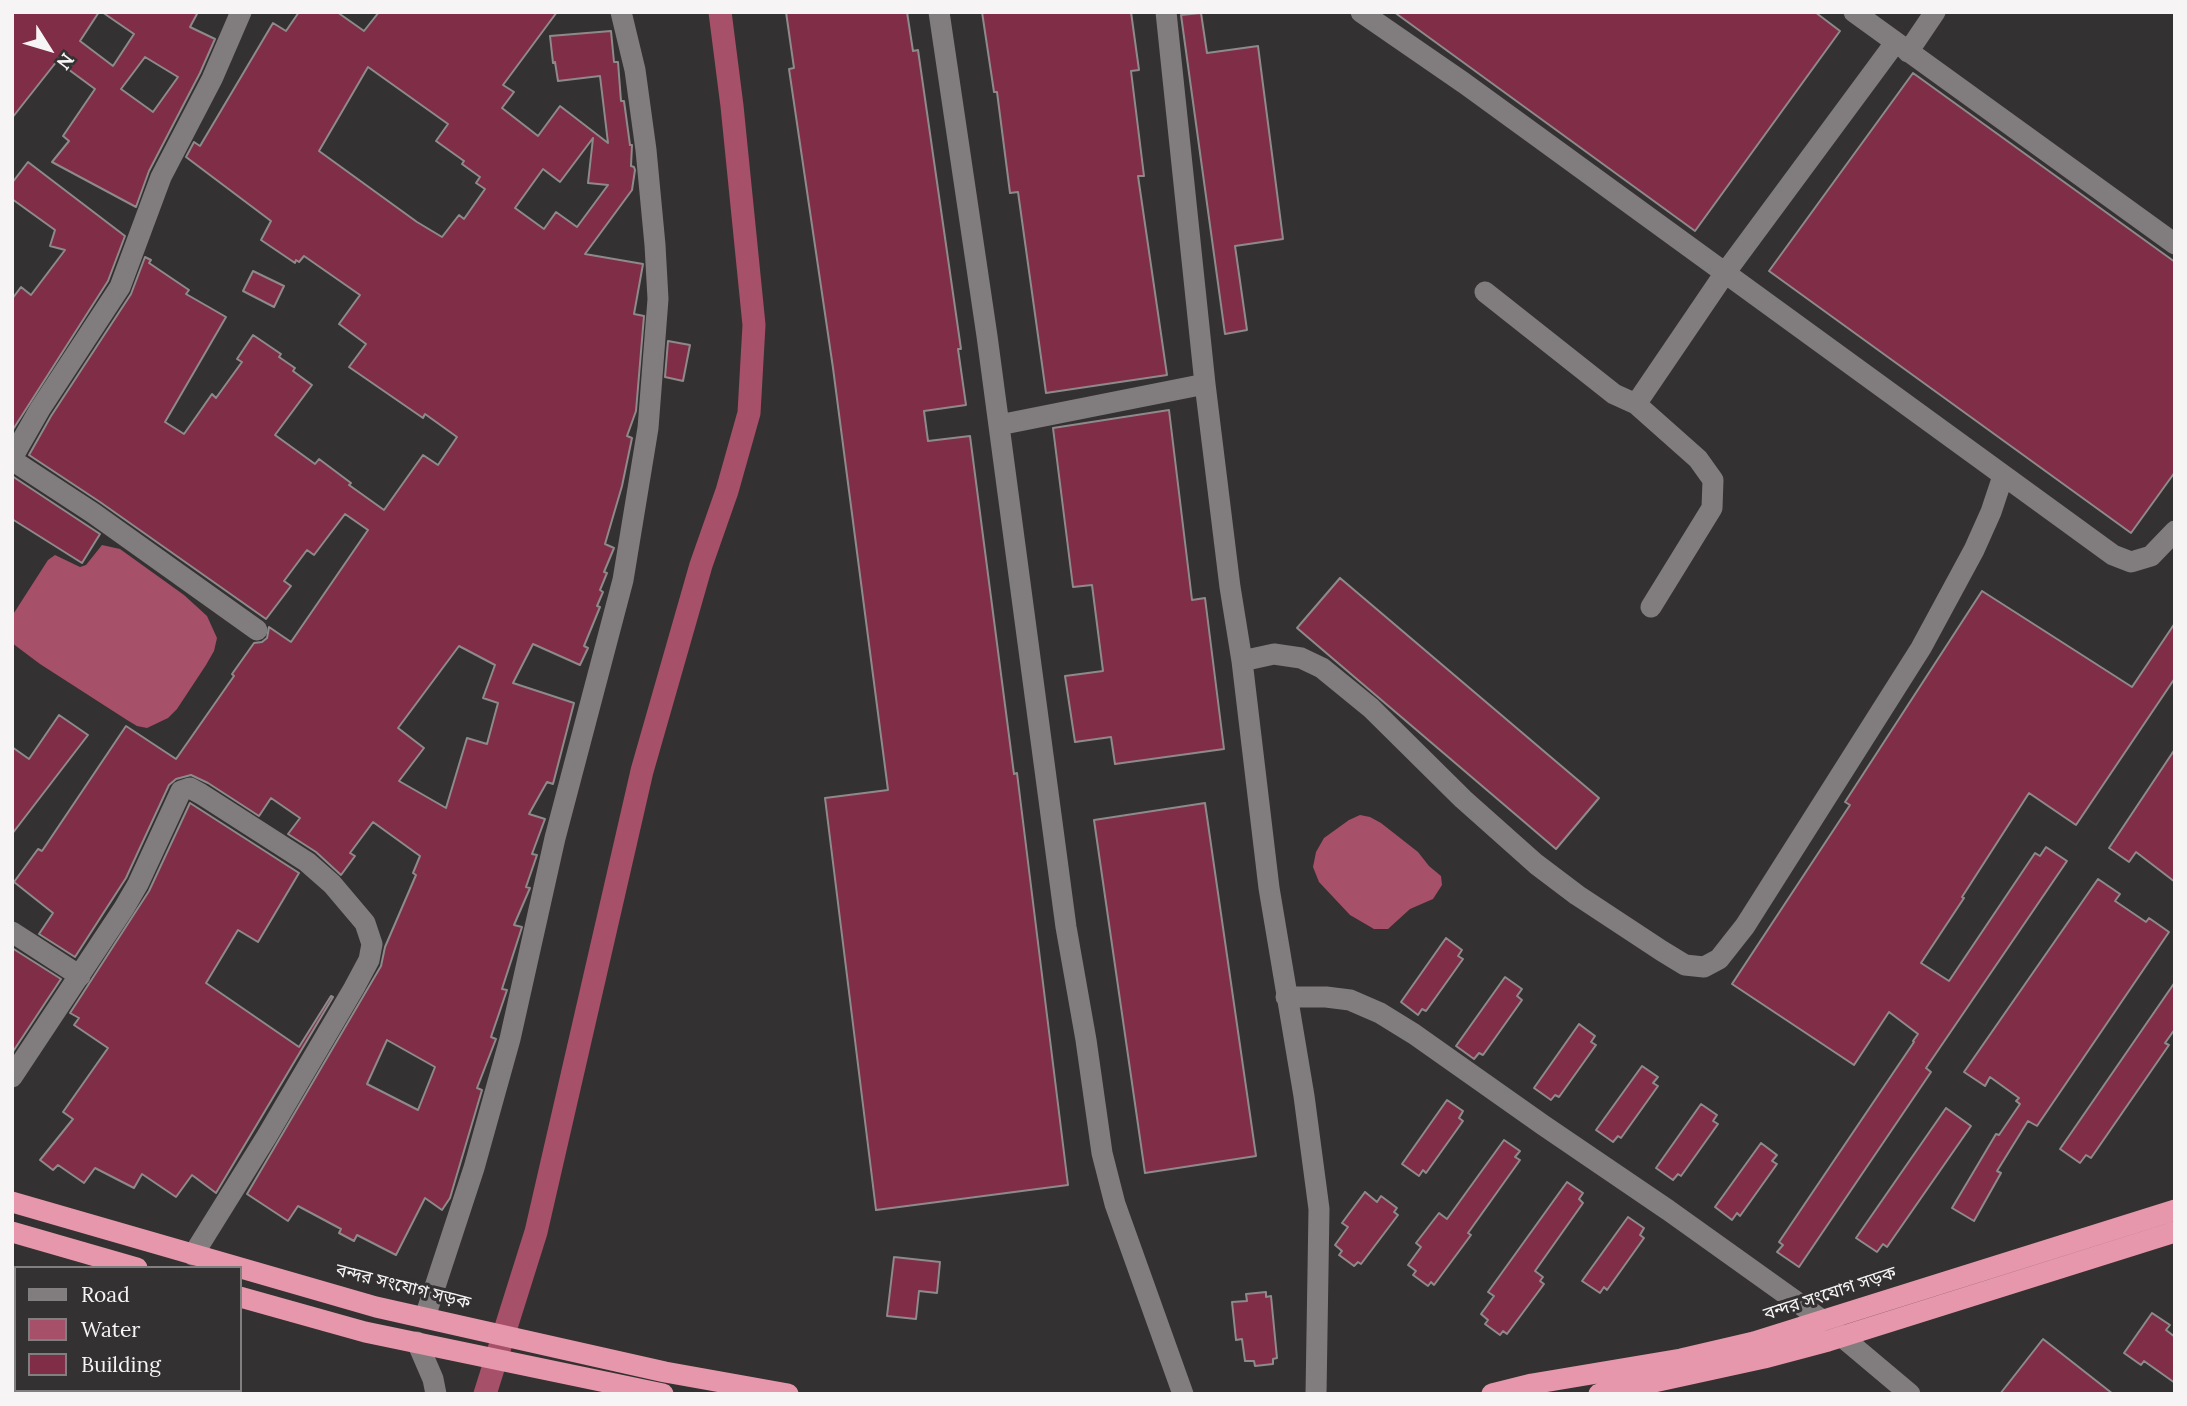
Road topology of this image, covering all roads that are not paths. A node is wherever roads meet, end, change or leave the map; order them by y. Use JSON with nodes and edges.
{"nodes":[{"id":1,"x":241,"y":12,"type":"edge"},
{"id":2,"x":621,"y":12,"type":"edge"},
{"id":3,"x":939,"y":12,"type":"edge"},
{"id":4,"x":1166,"y":12,"type":"edge"},
{"id":5,"x":1361,"y":12,"type":"edge"},
{"id":6,"x":1854,"y":12,"type":"edge"},
{"id":7,"x":1935,"y":12,"type":"edge"},
{"id":8,"x":1902,"y":47,"type":"junction"},
{"id":9,"x":2175,"y":244,"type":"edge"},
{"id":10,"x":1725,"y":274,"type":"junction"},
{"id":11,"x":1485,"y":292,"type":"dead end"},
{"id":12,"x":1205,"y":384,"type":"junction"},
{"id":13,"x":1636,"y":404,"type":"junction"},
{"id":14,"x":999,"y":425,"type":"junction"},
{"id":15,"x":14,"y":451,"type":"edge"},
{"id":16,"x":2003,"y":476,"type":"junction"},
{"id":17,"x":2175,"y":531,"type":"edge"},
{"id":18,"x":1651,"y":607,"type":"dead end"},
{"id":19,"x":257,"y":630,"type":"dead end"},
{"id":20,"x":1242,"y":661,"type":"junction"},
{"id":21,"x":12,"y":932,"type":"edge"},
{"id":22,"x":80,"y":976,"type":"junction"},
{"id":23,"x":1286,"y":997,"type":"junction"},
{"id":24,"x":12,"y":1077,"type":"edge"},
{"id":25,"x":12,"y":1202,"type":"edge"},
{"id":26,"x":2175,"y":1210,"type":"edge"},
{"id":27,"x":12,"y":1232,"type":"edge"},
{"id":28,"x":2175,"y":1232,"type":"edge"},
{"id":29,"x":193,"y":1255,"type":"junction"},
{"id":30,"x":130,"y":1266,"type":"edge"},
{"id":31,"x":233,"y":1266,"type":"edge"},
{"id":32,"x":242,"y":1269,"type":"edge"},
{"id":33,"x":242,"y":1298,"type":"edge"},
{"id":34,"x":425,"y":1317,"type":"junction"},
{"id":35,"x":1822,"y":1320,"type":"junction"},
{"id":36,"x":1843,"y":1336,"type":"junction"},
{"id":37,"x":417,"y":1342,"type":"junction"},
{"id":38,"x":661,"y":1393,"type":"edge"},
{"id":39,"x":436,"y":1394,"type":"edge"},
{"id":40,"x":788,"y":1394,"type":"edge"},
{"id":41,"x":1183,"y":1394,"type":"edge"},
{"id":42,"x":1316,"y":1394,"type":"edge"},
{"id":43,"x":1492,"y":1394,"type":"edge"},
{"id":44,"x":1600,"y":1394,"type":"edge"},
{"id":45,"x":1910,"y":1394,"type":"edge"}],
"edges":[{"from":1,"to":15,"type":"street"},
{"from":2,"to":34,"type":"street"},
{"from":3,"to":14,"type":"street"},
{"from":4,"to":12,"type":"street"},
{"from":5,"to":10,"type":"street"},
{"from":6,"to":8,"type":"street"},
{"from":7,"to":8,"type":"street"},
{"from":8,"to":9,"type":"street"},
{"from":8,"to":10,"type":"street"},
{"from":10,"to":13,"type":"street"},
{"from":10,"to":16,"type":"street"},
{"from":11,"to":13,"type":"street"},
{"from":12,"to":14,"type":"street"},
{"from":12,"to":20,"type":"street"},
{"from":13,"to":18,"type":"street"},
{"from":14,"to":41,"type":"street"},
{"from":15,"to":19,"type":"street"},
{"from":16,"to":17,"type":"street"},
{"from":16,"to":20,"type":"street"},
{"from":20,"to":23,"type":"street"},
{"from":21,"to":22,"type":"street"},
{"from":22,"to":24,"type":"street"},
{"from":22,"to":29,"type":"street"},
{"from":23,"to":35,"type":"street"},
{"from":23,"to":42,"type":"street"},
{"from":25,"to":29,"type":"highway","name":"বন্দর সংযোগ সড়ক"},
{"from":26,"to":35,"type":"highway","name":"বন্দর সংযোগ সড়ক"},
{"from":27,"to":30,"type":"highway"},
{"from":28,"to":36,"type":"highway"},
{"from":29,"to":31,"type":"highway","name":"বন্দর সংযোগ সড়ক"},
{"from":32,"to":34,"type":"highway","name":"বন্দর সংযোগ সড়ক"},
{"from":33,"to":37,"type":"highway"},
{"from":34,"to":40,"type":"highway","name":"বন্দর সংযোগ সড়ক"},
{"from":35,"to":36,"type":"street"},
{"from":35,"to":43,"type":"highway","name":"বন্দর সংযোগ সড়ক"},
{"from":36,"to":44,"type":"highway"},
{"from":36,"to":45,"type":"street"},
{"from":37,"to":38,"type":"highway"},
{"from":37,"to":39,"type":"street"}]}
